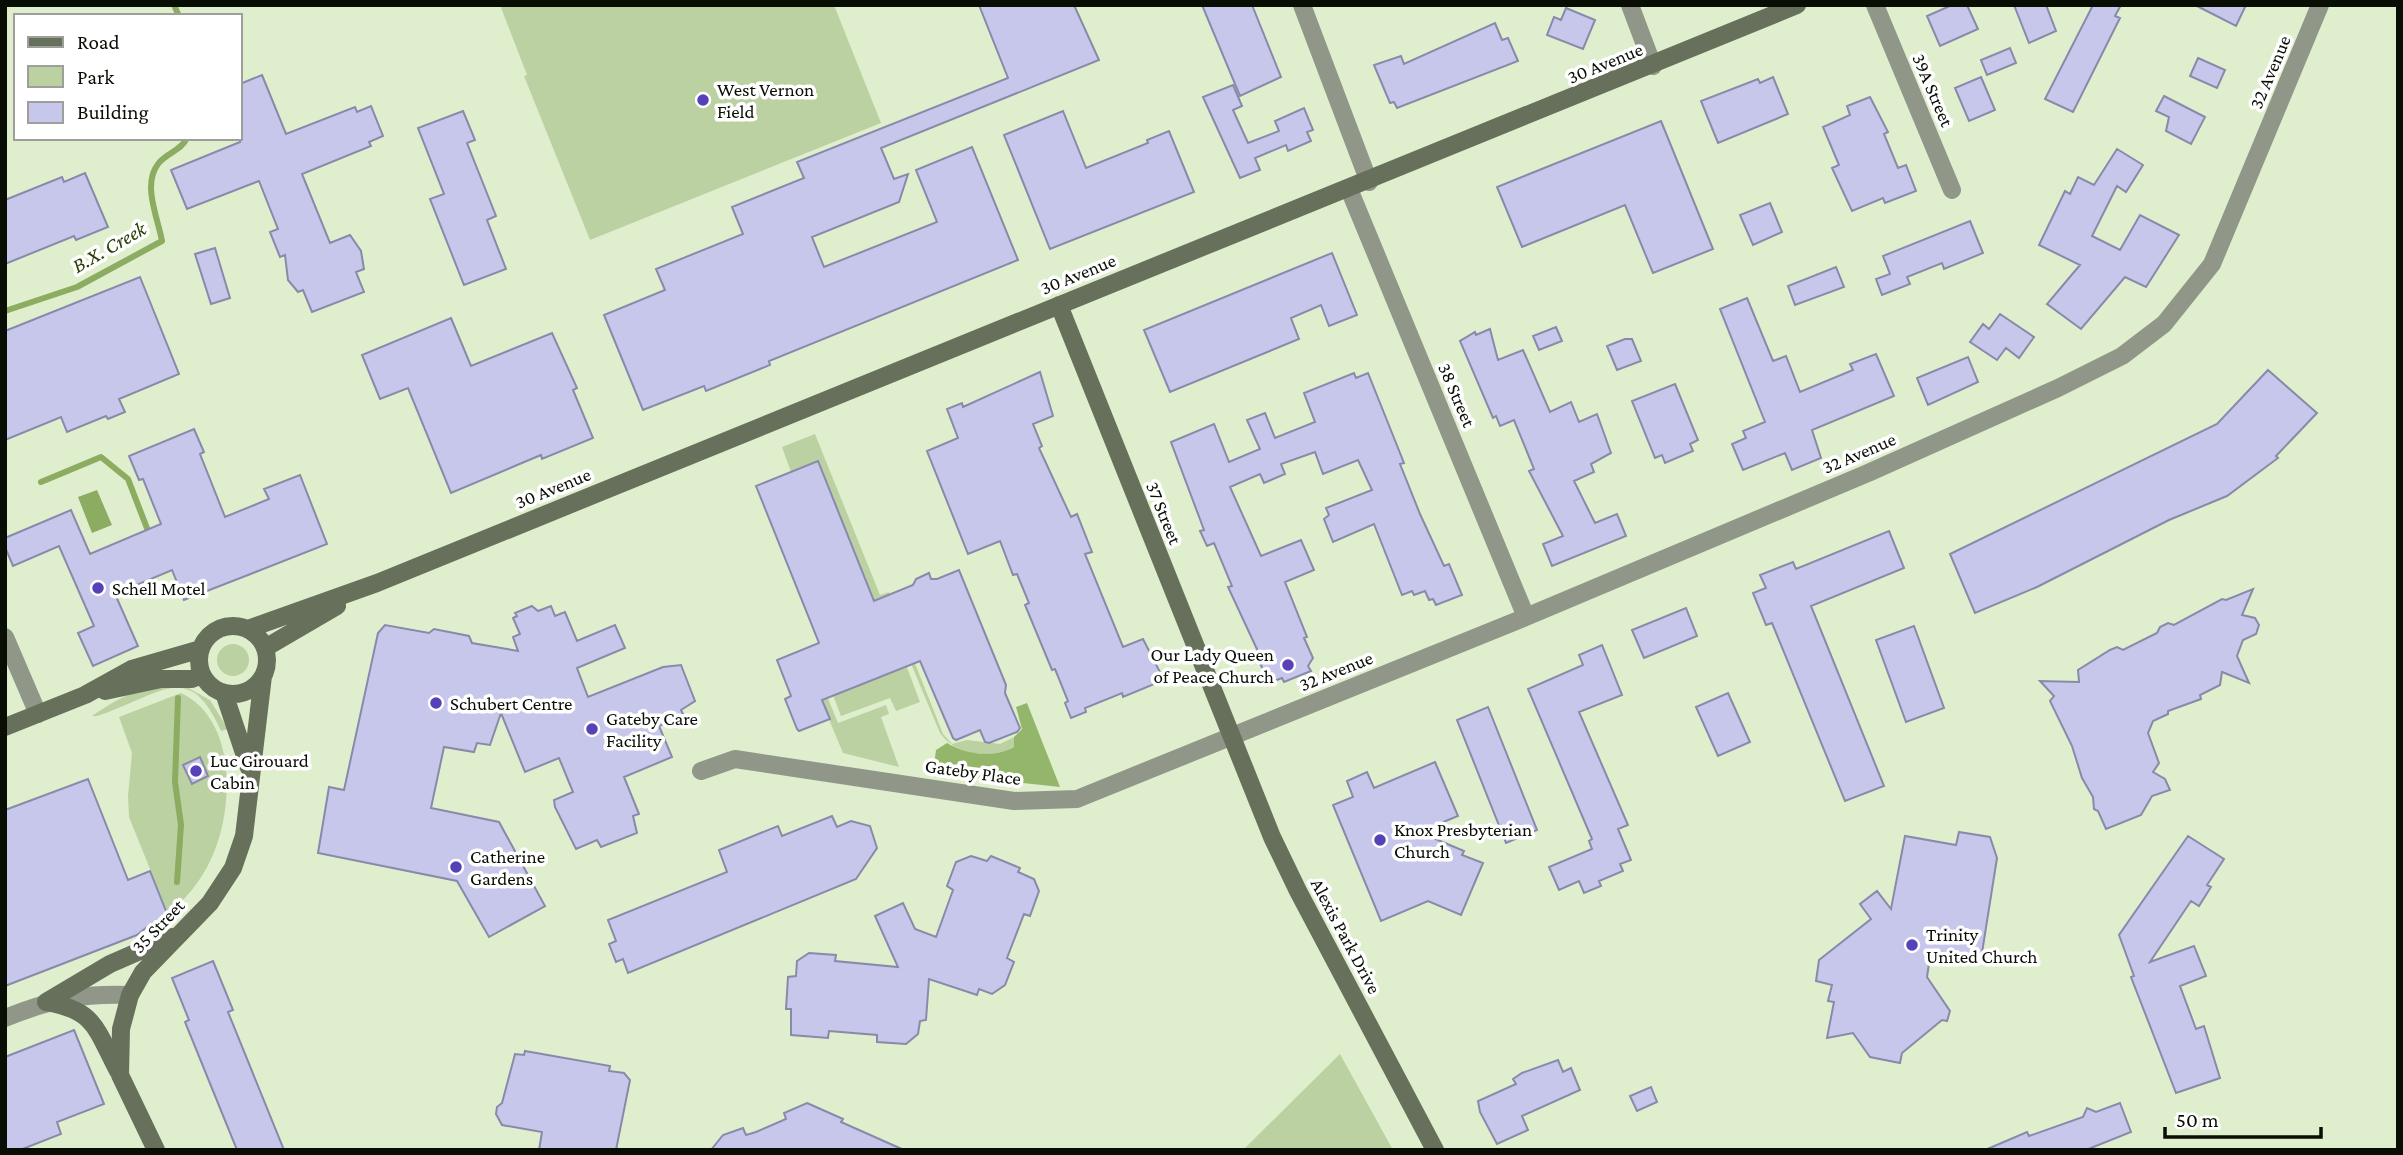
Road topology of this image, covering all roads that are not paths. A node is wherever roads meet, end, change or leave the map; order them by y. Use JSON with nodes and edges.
{"nodes":[{"id":1,"x":1301,"y":5,"type":"edge"},
{"id":2,"x":1630,"y":5,"type":"edge"},
{"id":3,"x":1797,"y":5,"type":"edge"},
{"id":4,"x":1875,"y":5,"type":"edge"},
{"id":5,"x":2320,"y":5,"type":"edge"},
{"id":6,"x":1653,"y":66,"type":"junction"},
{"id":7,"x":1369,"y":182,"type":"junction"},
{"id":8,"x":1349,"y":189,"type":"junction"},
{"id":9,"x":1952,"y":190,"type":"dead end"},
{"id":10,"x":1059,"y":305,"type":"junction"},
{"id":11,"x":377,"y":583,"type":"junction"},
{"id":12,"x":1526,"y":617,"type":"junction"},
{"id":13,"x":248,"y":629,"type":"junction"},
{"id":14,"x":6,"y":640,"type":"edge"},
{"id":15,"x":265,"y":648,"type":"junction"},
{"id":16,"x":201,"y":649,"type":"junction"},
{"id":17,"x":202,"y":675,"type":"junction"},
{"id":18,"x":263,"y":676,"type":"junction"},
{"id":19,"x":224,"y":693,"type":"junction"},
{"id":20,"x":85,"y":695,"type":"junction"},
{"id":21,"x":38,"y":714,"type":"junction"},
{"id":22,"x":5,"y":727,"type":"edge"},
{"id":23,"x":1230,"y":737,"type":"junction"},
{"id":24,"x":701,"y":771,"type":"dead end"},
{"id":25,"x":251,"y":774,"type":"junction"},
{"id":26,"x":181,"y":932,"type":"junction"},
{"id":27,"x":130,"y":995,"type":"junction"},
{"id":28,"x":46,"y":1002,"type":"junction"},
{"id":29,"x":5,"y":1018,"type":"edge"},
{"id":30,"x":120,"y":1074,"type":"junction"},
{"id":31,"x":156,"y":1150,"type":"edge"},
{"id":32,"x":1435,"y":1150,"type":"edge"}],
"edges":[{"from":1,"to":7,"type":"street"},
{"from":2,"to":6,"type":"street"},
{"from":3,"to":6,"type":"street","name":"30 Avenue"},
{"from":4,"to":9,"type":"street","name":"39A Street"},
{"from":5,"to":12,"type":"street","name":"32 Avenue"},
{"from":6,"to":7,"type":"street","name":"30 Avenue"},
{"from":7,"to":8,"type":"street","name":"30 Avenue"},
{"from":8,"to":10,"type":"street","name":"30 Avenue"},
{"from":8,"to":12,"type":"street","name":"38 Street"},
{"from":10,"to":11,"type":"street","name":"30 Avenue"},
{"from":10,"to":23,"type":"street","name":"37 Street"},
{"from":11,"to":13,"type":"street","name":"30 Avenue"},
{"from":11,"to":15,"type":"street","name":"30 Avenue"},
{"from":12,"to":23,"type":"street","name":"32 Avenue"},
{"from":13,"to":15,"type":"street"},
{"from":13,"to":16,"type":"street"},
{"from":14,"to":21,"type":"street"},
{"from":15,"to":18,"type":"street"},
{"from":16,"to":17,"type":"street"},
{"from":16,"to":20,"type":"street"},
{"from":17,"to":19,"type":"street"},
{"from":17,"to":20,"type":"street"},
{"from":18,"to":19,"type":"street"},
{"from":18,"to":25,"type":"street","name":"35 Street"},
{"from":19,"to":25,"type":"street","name":"35 Street"},
{"from":20,"to":21,"type":"street"},
{"from":21,"to":22,"type":"street"},
{"from":23,"to":24,"type":"street","name":"Gateby Place"},
{"from":23,"to":32,"type":"street","name":"Alexis Park Drive"},
{"from":25,"to":26,"type":"street","name":"35 Street"},
{"from":26,"to":27,"type":"street","name":"35 Street"},
{"from":26,"to":28,"type":"street"},
{"from":27,"to":28,"type":"street"},
{"from":27,"to":30,"type":"street","name":"35 Street"},
{"from":28,"to":29,"type":"street"},
{"from":28,"to":30,"type":"street"},
{"from":30,"to":31,"type":"street","name":"35 Street"}]}
